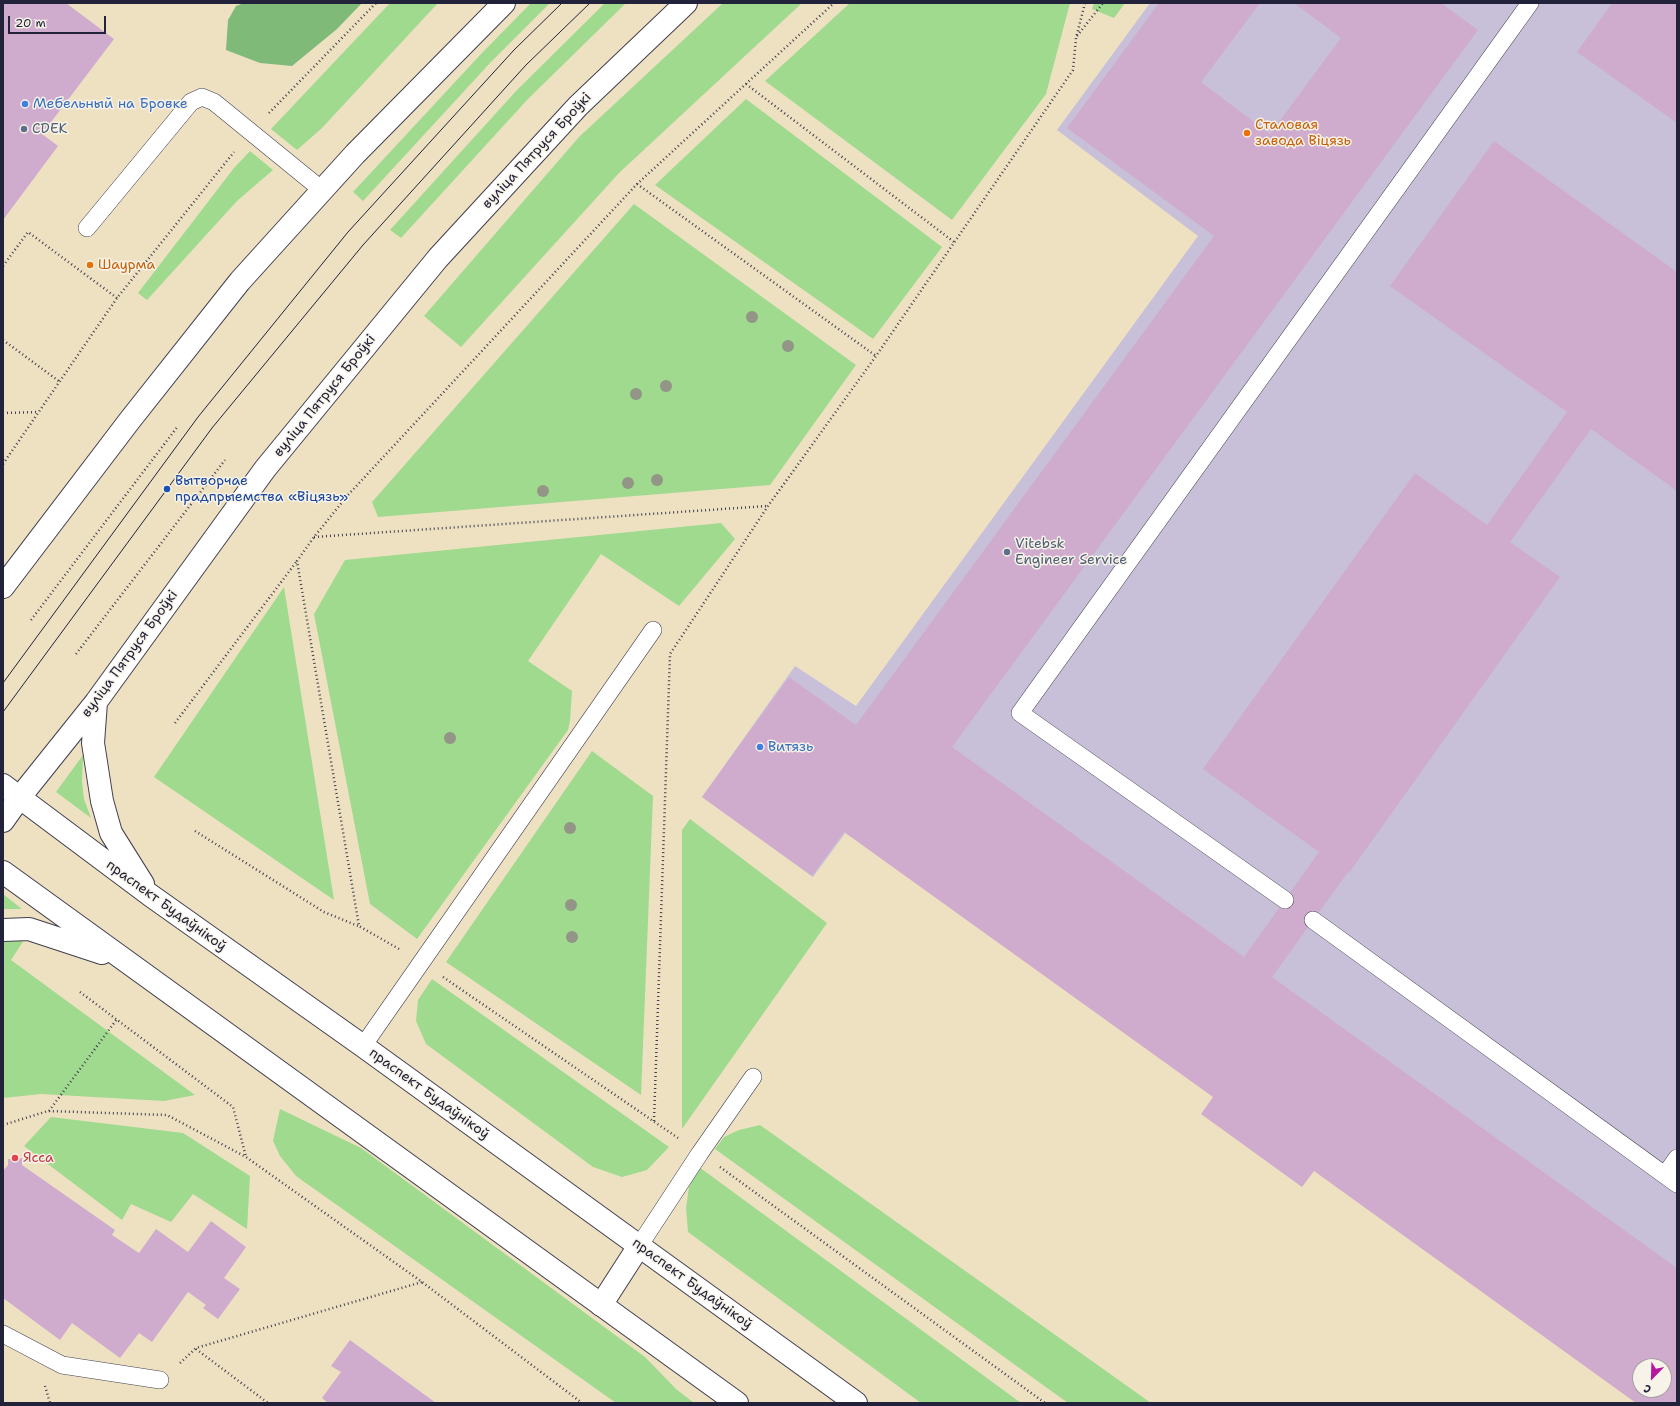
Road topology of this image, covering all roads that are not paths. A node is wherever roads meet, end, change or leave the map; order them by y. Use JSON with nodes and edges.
{"nodes":[{"id":1,"x":504,"y":3,"type":"edge"},
{"id":2,"x":686,"y":3,"type":"edge"},
{"id":3,"x":1530,"y":3,"type":"edge"},
{"id":4,"x":322,"y":190,"type":"junction"},
{"id":5,"x":87,"y":228,"type":"dead end"},
{"id":6,"x":3,"y":587,"type":"edge"},
{"id":7,"x":653,"y":630,"type":"dead end"},
{"id":8,"x":96,"y":702,"type":"junction"},
{"id":9,"x":11,"y":791,"type":"edge"},
{"id":10,"x":3,"y":821,"type":"edge"},
{"id":11,"x":3,"y":872,"type":"edge"},
{"id":12,"x":150,"y":895,"type":"junction"},
{"id":13,"x":1284,"y":900,"type":"dead end"},
{"id":14,"x":1313,"y":920,"type":"dead end"},
{"id":15,"x":3,"y":930,"type":"edge"},
{"id":16,"x":120,"y":958,"type":"junction"},
{"id":17,"x":363,"y":1046,"type":"junction"},
{"id":18,"x":753,"y":1077,"type":"dead end"},
{"id":19,"x":1677,"y":1158,"type":"edge"},
{"id":20,"x":1671,"y":1179,"type":"edge"},
{"id":21,"x":639,"y":1246,"type":"junction"},
{"id":22,"x":601,"y":1305,"type":"junction"},
{"id":23,"x":3,"y":1334,"type":"edge"},
{"id":24,"x":160,"y":1380,"type":"road end"},
{"id":25,"x":737,"y":1403,"type":"edge"},
{"id":26,"x":856,"y":1403,"type":"edge"}],
"edges":[{"from":1,"to":4,"type":"main road"},
{"from":2,"to":8,"type":"main road","name":"вуліца Пятруся Броўкі"},
{"from":3,"to":13,"type":"lane"},
{"from":4,"to":5,"type":"lane"},
{"from":4,"to":6,"type":"main road"},
{"from":7,"to":17,"type":"lane"},
{"from":8,"to":9,"type":"main road","name":"вуліца Пятруся Броўкі"},
{"from":8,"to":12,"type":"main road"},
{"from":9,"to":10,"type":"main road","name":"вуліца Пятруся Броўкі"},
{"from":9,"to":12,"type":"main road","name":"праспект Будаўнікоў"},
{"from":11,"to":16,"type":"main road"},
{"from":12,"to":17,"type":"main road","name":"праспект Будаўнікоў"},
{"from":14,"to":20,"type":"lane"},
{"from":15,"to":16,"type":"main road"},
{"from":16,"to":22,"type":"main road"},
{"from":17,"to":21,"type":"main road","name":"праспект Будаўнікоў"},
{"from":18,"to":21,"type":"lane"},
{"from":19,"to":20,"type":"lane"},
{"from":21,"to":22,"type":"main road"},
{"from":21,"to":26,"type":"main road","name":"праспект Будаўнікоў"},
{"from":22,"to":25,"type":"main road"},
{"from":23,"to":24,"type":"lane"}]}
